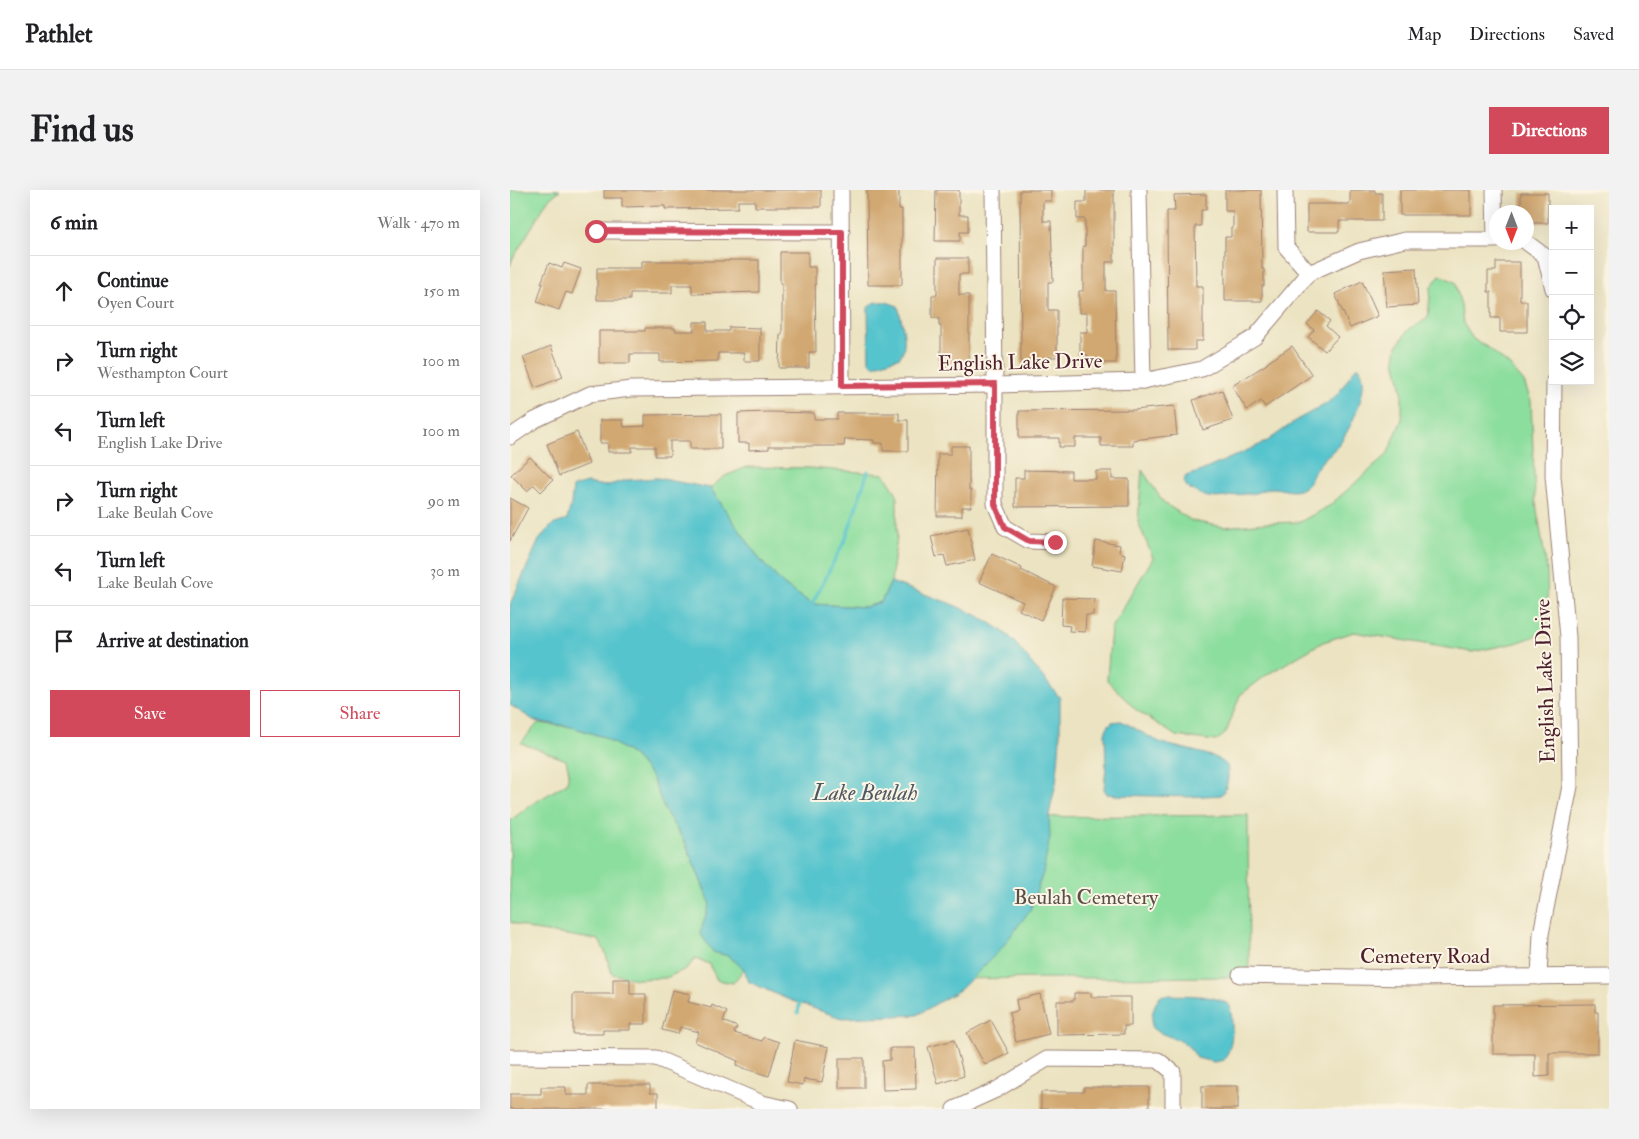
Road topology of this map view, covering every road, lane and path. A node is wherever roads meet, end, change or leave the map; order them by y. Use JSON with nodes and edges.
{"nodes":[{"id":1,"x":841,"y":190,"type":"edge"},
{"id":2,"x":993,"y":190,"type":"edge"},
{"id":3,"x":1139,"y":190,"type":"edge"},
{"id":4,"x":1285,"y":190,"type":"edge"},
{"id":5,"x":1494,"y":190,"type":"edge"},
{"id":6,"x":1495,"y":205,"type":"edge"},
{"id":7,"x":596,"y":231,"type":"dead end"},
{"id":8,"x":842,"y":232,"type":"junction"},
{"id":9,"x":1489,"y":239,"type":"edge"},
{"id":10,"x":1534,"y":248,"type":"edge"},
{"id":11,"x":1549,"y":272,"type":"edge"},
{"id":12,"x":1310,"y":274,"type":"junction"},
{"id":13,"x":1143,"y":381,"type":"junction"},
{"id":14,"x":995,"y":384,"type":"junction"},
{"id":15,"x":1554,"y":385,"type":"edge"},
{"id":16,"x":842,"y":386,"type":"junction"},
{"id":17,"x":510,"y":437,"type":"edge"},
{"id":18,"x":1055,"y":542,"type":"dead end"},
{"id":19,"x":1240,"y":975,"type":"dead end"},
{"id":20,"x":1609,"y":976,"type":"edge"},
{"id":21,"x":1538,"y":977,"type":"junction"},
{"id":22,"x":510,"y":1058,"type":"edge"},
{"id":23,"x":790,"y":1109,"type":"edge"},
{"id":24,"x":954,"y":1109,"type":"edge"},
{"id":25,"x":1173,"y":1109,"type":"edge"}],
"edges":[{"from":1,"to":8,"type":"street"},
{"from":2,"to":14,"type":"street"},
{"from":3,"to":13,"type":"street"},
{"from":4,"to":12,"type":"street"},
{"from":5,"to":6,"type":"street"},
{"from":7,"to":8,"type":"street"},
{"from":8,"to":16,"type":"street"},
{"from":9,"to":12,"type":"street","name":"English Lake Drive"},
{"from":10,"to":11,"type":"street"},
{"from":12,"to":13,"type":"street","name":"English Lake Drive"},
{"from":13,"to":14,"type":"street","name":"English Lake Drive"},
{"from":14,"to":16,"type":"street","name":"English Lake Drive"},
{"from":14,"to":18,"type":"street"},
{"from":15,"to":21,"type":"street","name":"English Lake Drive"},
{"from":16,"to":17,"type":"street","name":"English Lake Drive"},
{"from":19,"to":21,"type":"street","name":"Cemetery Road"},
{"from":20,"to":21,"type":"street","name":"Cemetery Road"},
{"from":22,"to":23,"type":"street"},
{"from":24,"to":25,"type":"street"}]}
